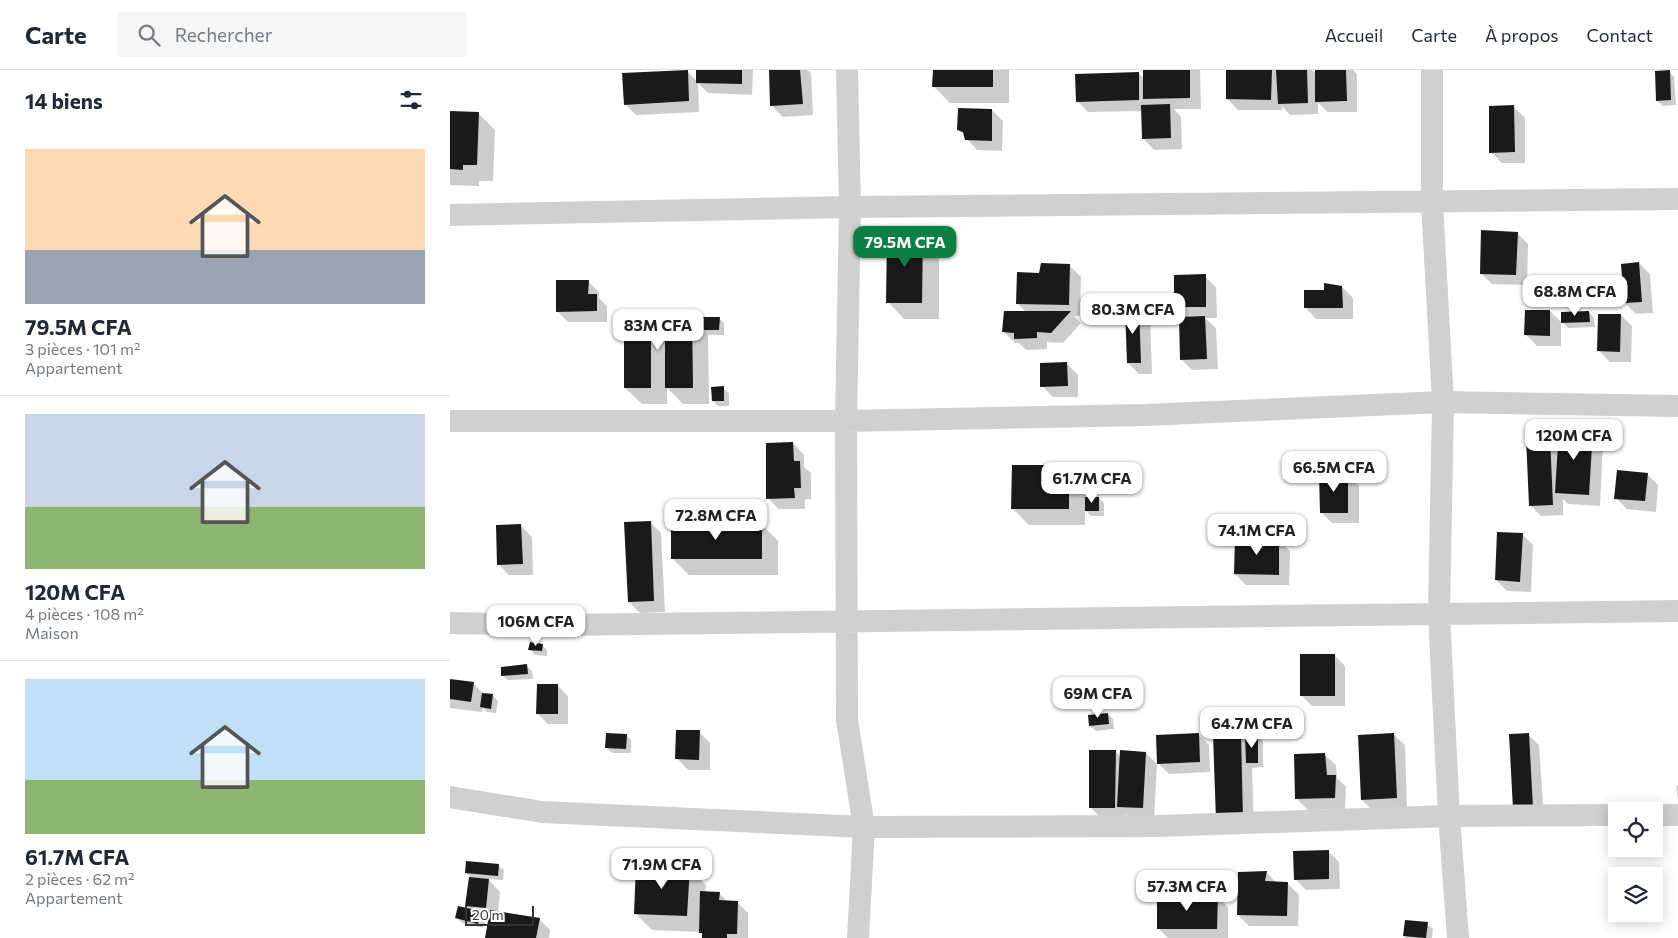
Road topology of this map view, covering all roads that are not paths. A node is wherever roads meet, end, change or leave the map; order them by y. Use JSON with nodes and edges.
{"nodes":[{"id":1,"x":847,"y":70,"type":"edge"},
{"id":2,"x":1432,"y":70,"type":"edge"},
{"id":3,"x":1678,"y":199,"type":"edge"},
{"id":4,"x":1432,"y":203,"type":"junction"},
{"id":5,"x":850,"y":207,"type":"junction"},
{"id":6,"x":450,"y":215,"type":"edge"},
{"id":7,"x":1443,"y":402,"type":"junction"},
{"id":8,"x":1678,"y":406,"type":"edge"},
{"id":9,"x":450,"y":421,"type":"edge"},
{"id":10,"x":846,"y":421,"type":"junction"},
{"id":11,"x":1678,"y":611,"type":"edge"},
{"id":12,"x":1439,"y":614,"type":"junction"},
{"id":13,"x":847,"y":620,"type":"junction"},
{"id":14,"x":450,"y":623,"type":"edge"},
{"id":15,"x":450,"y":797,"type":"edge"},
{"id":16,"x":1608,"y":815,"type":"edge"},
{"id":17,"x":1663,"y":815,"type":"edge"},
{"id":18,"x":1678,"y":815,"type":"edge"},
{"id":19,"x":1449,"y":816,"type":"junction"},
{"id":20,"x":864,"y":827,"type":"junction"},
{"id":21,"x":858,"y":938,"type":"edge"},
{"id":22,"x":1458,"y":938,"type":"edge"}],
"edges":[{"from":1,"to":5,"type":"street"},
{"from":2,"to":4,"type":"street"},
{"from":3,"to":4,"type":"street"},
{"from":4,"to":5,"type":"street"},
{"from":4,"to":7,"type":"street"},
{"from":5,"to":6,"type":"street"},
{"from":5,"to":10,"type":"street"},
{"from":7,"to":8,"type":"street"},
{"from":7,"to":10,"type":"street"},
{"from":7,"to":12,"type":"street"},
{"from":9,"to":10,"type":"street"},
{"from":10,"to":13,"type":"street"},
{"from":11,"to":12,"type":"street"},
{"from":12,"to":13,"type":"street"},
{"from":12,"to":19,"type":"street"},
{"from":13,"to":14,"type":"street"},
{"from":13,"to":20,"type":"street"},
{"from":15,"to":20,"type":"street"},
{"from":16,"to":19,"type":"street"},
{"from":17,"to":18,"type":"street"},
{"from":19,"to":20,"type":"street"},
{"from":19,"to":22,"type":"street"},
{"from":20,"to":21,"type":"street"}]}
